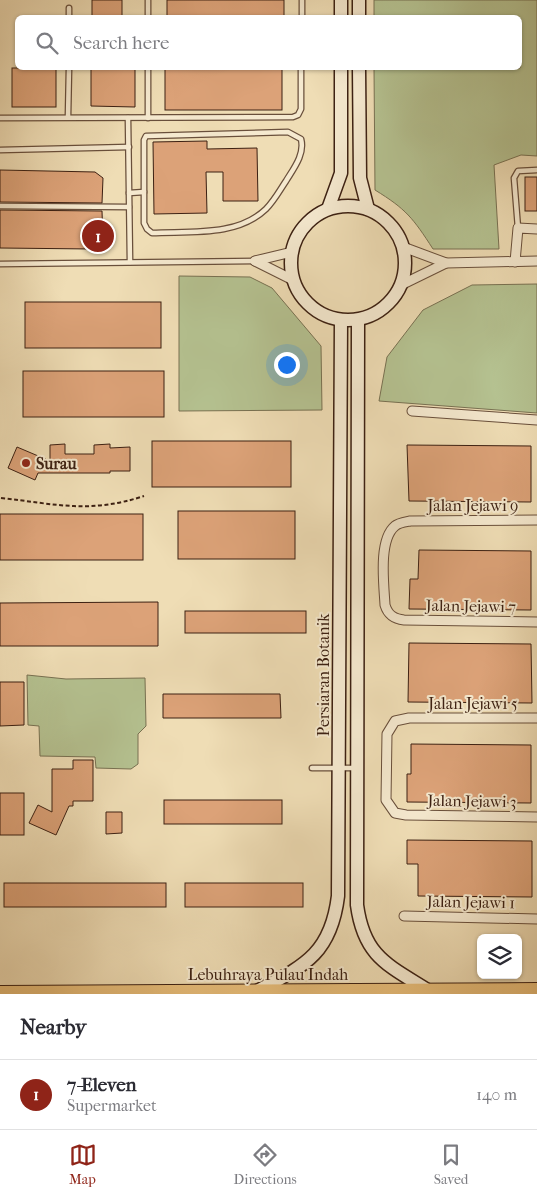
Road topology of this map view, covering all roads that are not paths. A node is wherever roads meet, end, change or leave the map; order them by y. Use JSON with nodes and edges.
{"nodes":[{"id":1,"x":148,"y":0,"type":"edge"},
{"id":2,"x":302,"y":0,"type":"edge"},
{"id":3,"x":341,"y":0,"type":"edge"},
{"id":4,"x":359,"y":0,"type":"edge"},
{"id":5,"x":69,"y":8,"type":"dead end"},
{"id":6,"x":69,"y":15,"type":"edge"},
{"id":7,"x":148,"y":15,"type":"edge"},
{"id":8,"x":302,"y":15,"type":"edge"},
{"id":9,"x":341,"y":15,"type":"edge"},
{"id":10,"x":359,"y":15,"type":"edge"},
{"id":11,"x":69,"y":70,"type":"edge"},
{"id":12,"x":148,"y":70,"type":"edge"},
{"id":13,"x":301,"y":70,"type":"edge"},
{"id":14,"x":341,"y":70,"type":"edge"},
{"id":15,"x":359,"y":70,"type":"edge"},
{"id":16,"x":68,"y":117,"type":"junction"},
{"id":17,"x":0,"y":118,"type":"edge"},
{"id":18,"x":128,"y":118,"type":"junction"},
{"id":19,"x":148,"y":118,"type":"junction"},
{"id":20,"x":129,"y":147,"type":"junction"},
{"id":21,"x":0,"y":150,"type":"edge"},
{"id":22,"x":537,"y":170,"type":"edge"},
{"id":23,"x":144,"y":192,"type":"junction"},
{"id":24,"x":129,"y":193,"type":"junction"},
{"id":25,"x":0,"y":206,"type":"edge"},
{"id":26,"x":130,"y":207,"type":"junction"},
{"id":27,"x":328,"y":209,"type":"junction"},
{"id":28,"x":368,"y":209,"type":"junction"},
{"id":29,"x":518,"y":228,"type":"junction"},
{"id":30,"x":537,"y":229,"type":"edge"},
{"id":31,"x":403,"y":247,"type":"junction"},
{"id":32,"x":292,"y":252,"type":"junction"},
{"id":33,"x":255,"y":261,"type":"junction"},
{"id":34,"x":130,"y":262,"type":"junction"},
{"id":35,"x":515,"y":262,"type":"junction"},
{"id":36,"x":537,"y":262,"type":"edge"},
{"id":37,"x":446,"y":263,"type":"junction"},
{"id":38,"x":0,"y":264,"type":"edge"},
{"id":39,"x":293,"y":280,"type":"junction"},
{"id":40,"x":402,"y":285,"type":"junction"},
{"id":41,"x":341,"y":320,"type":"junction"},
{"id":42,"x":358,"y":320,"type":"junction"},
{"id":43,"x":412,"y":411,"type":"dead end"},
{"id":44,"x":537,"y":420,"type":"edge"},
{"id":45,"x":537,"y":520,"type":"edge"},
{"id":46,"x":404,"y":620,"type":"joint"},
{"id":47,"x":537,"y":622,"type":"edge"},
{"id":48,"x":537,"y":718,"type":"edge"},
{"id":49,"x":312,"y":768,"type":"dead end"},
{"id":50,"x":339,"y":768,"type":"junction"},
{"id":51,"x":357,"y":768,"type":"junction"},
{"id":52,"x":406,"y":815,"type":"joint"},
{"id":53,"x":537,"y":816,"type":"edge"},
{"id":54,"x":404,"y":916,"type":"dead end"},
{"id":55,"x":537,"y":919,"type":"edge"},
{"id":56,"x":537,"y":990,"type":"edge"},
{"id":57,"x":257,"y":991,"type":"junction"},
{"id":58,"x":429,"y":991,"type":"junction"},
{"id":59,"x":0,"y":993,"type":"edge"}],
"edges":[{"from":1,"to":7,"type":"lane"},
{"from":2,"to":8,"type":"lane"},
{"from":3,"to":9,"type":"main road"},
{"from":4,"to":10,"type":"main road"},
{"from":5,"to":6,"type":"lane"},
{"from":11,"to":16,"type":"lane"},
{"from":12,"to":19,"type":"lane"},
{"from":13,"to":19,"type":"lane"},
{"from":14,"to":27,"type":"main road"},
{"from":15,"to":28,"type":"main road"},
{"from":16,"to":17,"type":"lane"},
{"from":16,"to":18,"type":"lane"},
{"from":18,"to":19,"type":"lane"},
{"from":18,"to":20,"type":"lane"},
{"from":20,"to":21,"type":"lane"},
{"from":20,"to":24,"type":"lane"},
{"from":22,"to":29,"type":"lane"},
{"from":23,"to":23,"type":"lane"},
{"from":23,"to":24,"type":"lane"},
{"from":24,"to":26,"type":"lane"},
{"from":25,"to":26,"type":"lane"},
{"from":26,"to":34,"type":"lane"},
{"from":27,"to":28,"type":"main road"},
{"from":27,"to":32,"type":"main road"},
{"from":28,"to":31,"type":"main road"},
{"from":29,"to":30,"type":"street"},
{"from":29,"to":35,"type":"street"},
{"from":31,"to":37,"type":"street"},
{"from":31,"to":40,"type":"main road"},
{"from":32,"to":33,"type":"street"},
{"from":32,"to":39,"type":"main road"},
{"from":33,"to":34,"type":"lane"},
{"from":33,"to":39,"type":"street"},
{"from":34,"to":38,"type":"lane"},
{"from":35,"to":36,"type":"street"},
{"from":35,"to":37,"type":"street"},
{"from":37,"to":40,"type":"street"},
{"from":39,"to":41,"type":"main road"},
{"from":40,"to":42,"type":"main road"},
{"from":41,"to":42,"type":"main road"},
{"from":41,"to":50,"type":"main road","name":"Persiaran Botanik"},
{"from":42,"to":51,"type":"main road"},
{"from":43,"to":44,"type":"street"},
{"from":45,"to":46,"type":"street","name":"Jalan Jejawi 9"},
{"from":46,"to":47,"type":"street","name":"Jalan Jejawi 7"},
{"from":48,"to":52,"type":"street","name":"Jalan Jejawi 5"},
{"from":49,"to":50,"type":"lane"},
{"from":50,"to":51,"type":"lane"},
{"from":50,"to":57,"type":"main road","name":"Persiaran Botanik"},
{"from":51,"to":58,"type":"main road"},
{"from":52,"to":53,"type":"street","name":"Jalan Jejawi 3"},
{"from":54,"to":55,"type":"street","name":"Jalan Jejawi 1"},
{"from":56,"to":58,"type":"main road","name":"Lebuhraya Pulau Indah"},
{"from":57,"to":58,"type":"main road","name":"Lebuhraya Pulau Indah"},
{"from":57,"to":59,"type":"main road","name":"Lebuhraya Pulau Indah"}]}
